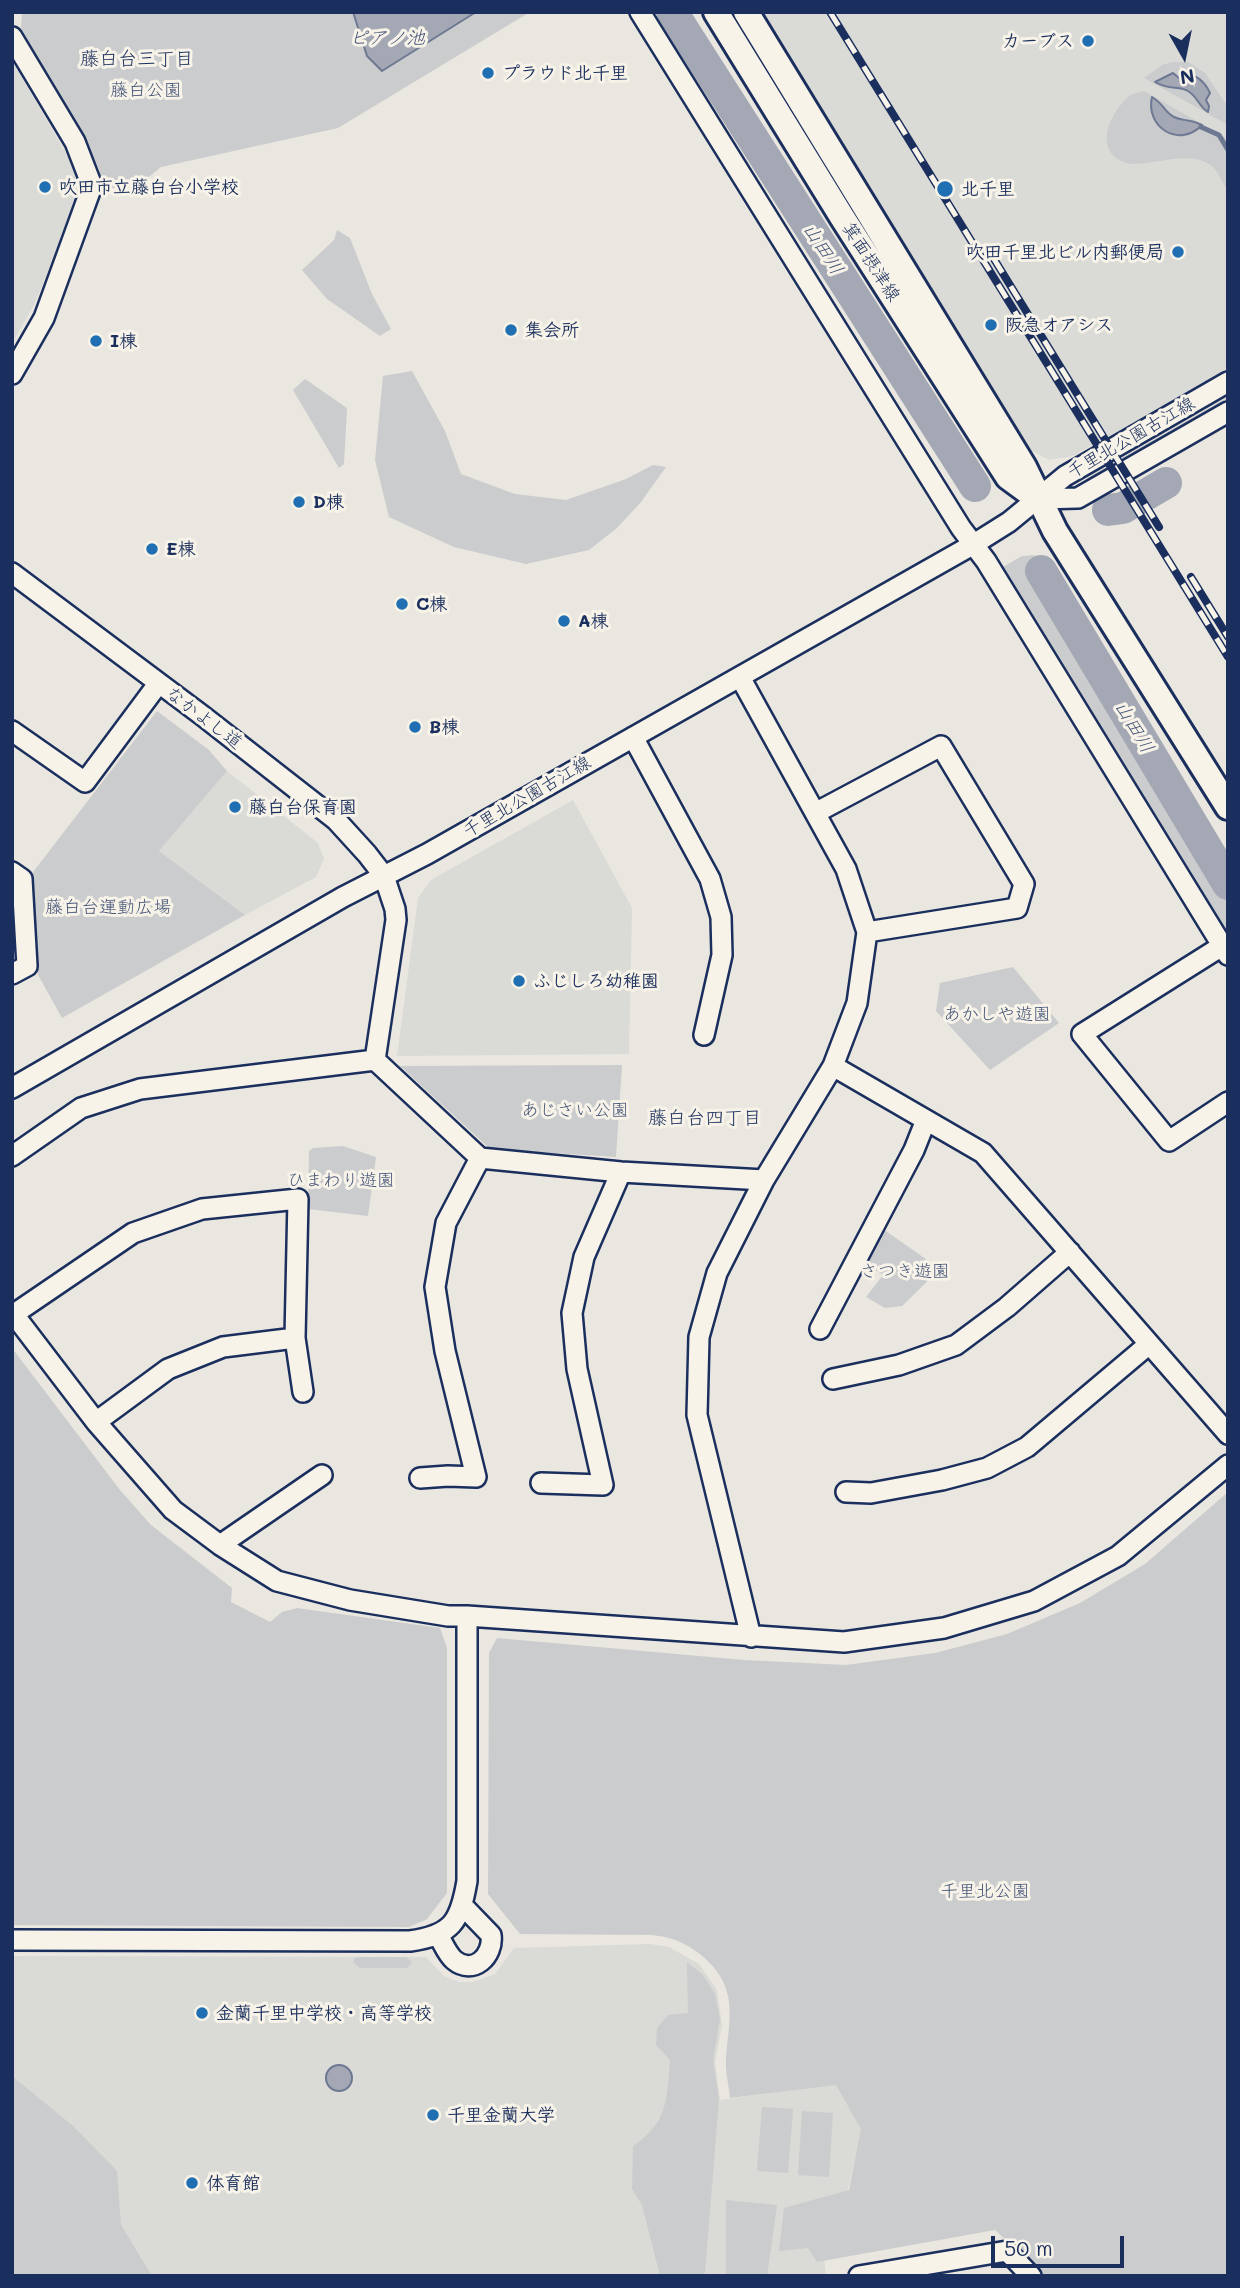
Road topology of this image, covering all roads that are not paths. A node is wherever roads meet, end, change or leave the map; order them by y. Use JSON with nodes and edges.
{"nodes":[{"id":1,"x":639,"y":12,"type":"edge"},
{"id":2,"x":716,"y":12,"type":"edge"},
{"id":3,"x":747,"y":12,"type":"edge"},
{"id":4,"x":12,"y":37,"type":"edge"},
{"id":5,"x":12,"y":374,"type":"edge"},
{"id":6,"x":1228,"y":382,"type":"edge"},
{"id":7,"x":1228,"y":412,"type":"edge"},
{"id":8,"x":1038,"y":499,"type":"junction"},
{"id":9,"x":974,"y":544,"type":"junction"},
{"id":10,"x":12,"y":573,"type":"edge"},
{"id":11,"x":740,"y":677,"type":"junction"},
{"id":12,"x":158,"y":684,"type":"junction"},
{"id":13,"x":12,"y":731,"type":"edge"},
{"id":14,"x":633,"y":737,"type":"junction"},
{"id":15,"x":1228,"y":807,"type":"edge"},
{"id":16,"x":817,"y":812,"type":"junction"},
{"id":17,"x":12,"y":872,"type":"edge"},
{"id":18,"x":384,"y":876,"type":"junction"},
{"id":19,"x":867,"y":932,"type":"junction"},
{"id":20,"x":1225,"y":951,"type":"edge"},
{"id":21,"x":12,"y":974,"type":"edge"},
{"id":22,"x":704,"y":1035,"type":"dead end"},
{"id":23,"x":375,"y":1060,"type":"junction"},
{"id":24,"x":833,"y":1066,"type":"junction"},
{"id":25,"x":12,"y":1088,"type":"edge"},
{"id":26,"x":1228,"y":1102,"type":"edge"},
{"id":27,"x":926,"y":1120,"type":"junction"},
{"id":28,"x":12,"y":1156,"type":"edge"},
{"id":29,"x":480,"y":1158,"type":"junction"},
{"id":30,"x":621,"y":1172,"type":"junction"},
{"id":31,"x":764,"y":1180,"type":"junction"},
{"id":32,"x":1070,"y":1252,"type":"junction"},
{"id":33,"x":13,"y":1313,"type":"edge"},
{"id":34,"x":820,"y":1329,"type":"dead end"},
{"id":35,"x":295,"y":1338,"type":"junction"},
{"id":36,"x":1148,"y":1345,"type":"junction"},
{"id":37,"x":833,"y":1379,"type":"dead end"},
{"id":38,"x":303,"y":1392,"type":"dead end"},
{"id":39,"x":96,"y":1422,"type":"junction"},
{"id":40,"x":1228,"y":1434,"type":"edge"},
{"id":41,"x":1228,"y":1465,"type":"edge"},
{"id":42,"x":322,"y":1475,"type":"dead end"},
{"id":43,"x":420,"y":1478,"type":"dead end"},
{"id":44,"x":541,"y":1483,"type":"dead end"},
{"id":45,"x":846,"y":1492,"type":"dead end"},
{"id":46,"x":220,"y":1545,"type":"junction"},
{"id":47,"x":467,"y":1616,"type":"junction"},
{"id":48,"x":751,"y":1637,"type":"junction"},
{"id":49,"x":463,"y":1906,"type":"junction"},
{"id":50,"x":438,"y":1936,"type":"junction"},
{"id":51,"x":12,"y":1940,"type":"edge"},
{"id":52,"x":859,"y":2276,"type":"edge"},
{"id":53,"x":1031,"y":2276,"type":"edge"}],
"edges":[{"from":1,"to":9,"type":"street"},
{"from":2,"to":8,"type":"main road","name":"箕面摂津線"},
{"from":3,"to":8,"type":"main road","name":"箕面摂津線"},
{"from":4,"to":5,"type":"street"},
{"from":6,"to":8,"type":"street","name":"千里北公園古江線"},
{"from":7,"to":8,"type":"street","name":"千里北公園古江線"},
{"from":8,"to":9,"type":"street","name":"千里北公園古江線"},
{"from":8,"to":15,"type":"main road","name":"箕面摂津線"},
{"from":9,"to":11,"type":"street","name":"千里北公園古江線"},
{"from":9,"to":20,"type":"street"},
{"from":10,"to":12,"type":"street","name":"なかよし道"},
{"from":11,"to":14,"type":"street","name":"千里北公園古江線"},
{"from":11,"to":16,"type":"street"},
{"from":12,"to":13,"type":"street"},
{"from":12,"to":18,"type":"street","name":"なかよし道"},
{"from":14,"to":18,"type":"street","name":"千里北公園古江線"},
{"from":14,"to":22,"type":"street"},
{"from":16,"to":19,"type":"street"},
{"from":16,"to":19,"type":"street"},
{"from":17,"to":21,"type":"street"},
{"from":18,"to":23,"type":"street"},
{"from":18,"to":25,"type":"street","name":"千里北公園古江線"},
{"from":19,"to":24,"type":"street"},
{"from":20,"to":26,"type":"street"},
{"from":23,"to":28,"type":"street"},
{"from":23,"to":29,"type":"street"},
{"from":24,"to":27,"type":"street"},
{"from":24,"to":31,"type":"street"},
{"from":27,"to":32,"type":"street"},
{"from":27,"to":34,"type":"street"},
{"from":29,"to":30,"type":"street"},
{"from":29,"to":43,"type":"street"},
{"from":30,"to":31,"type":"street"},
{"from":30,"to":44,"type":"street"},
{"from":31,"to":48,"type":"street"},
{"from":32,"to":36,"type":"street"},
{"from":32,"to":37,"type":"street"},
{"from":33,"to":35,"type":"street"},
{"from":33,"to":39,"type":"street"},
{"from":35,"to":38,"type":"street"},
{"from":35,"to":39,"type":"street"},
{"from":36,"to":40,"type":"street"},
{"from":36,"to":45,"type":"street"},
{"from":39,"to":46,"type":"street"},
{"from":41,"to":48,"type":"street"},
{"from":42,"to":46,"type":"street"},
{"from":46,"to":47,"type":"street"},
{"from":47,"to":48,"type":"street"},
{"from":47,"to":49,"type":"street"},
{"from":49,"to":50,"type":"street"},
{"from":49,"to":50,"type":"street"},
{"from":50,"to":51,"type":"street"},
{"from":52,"to":53,"type":"street"}]}
